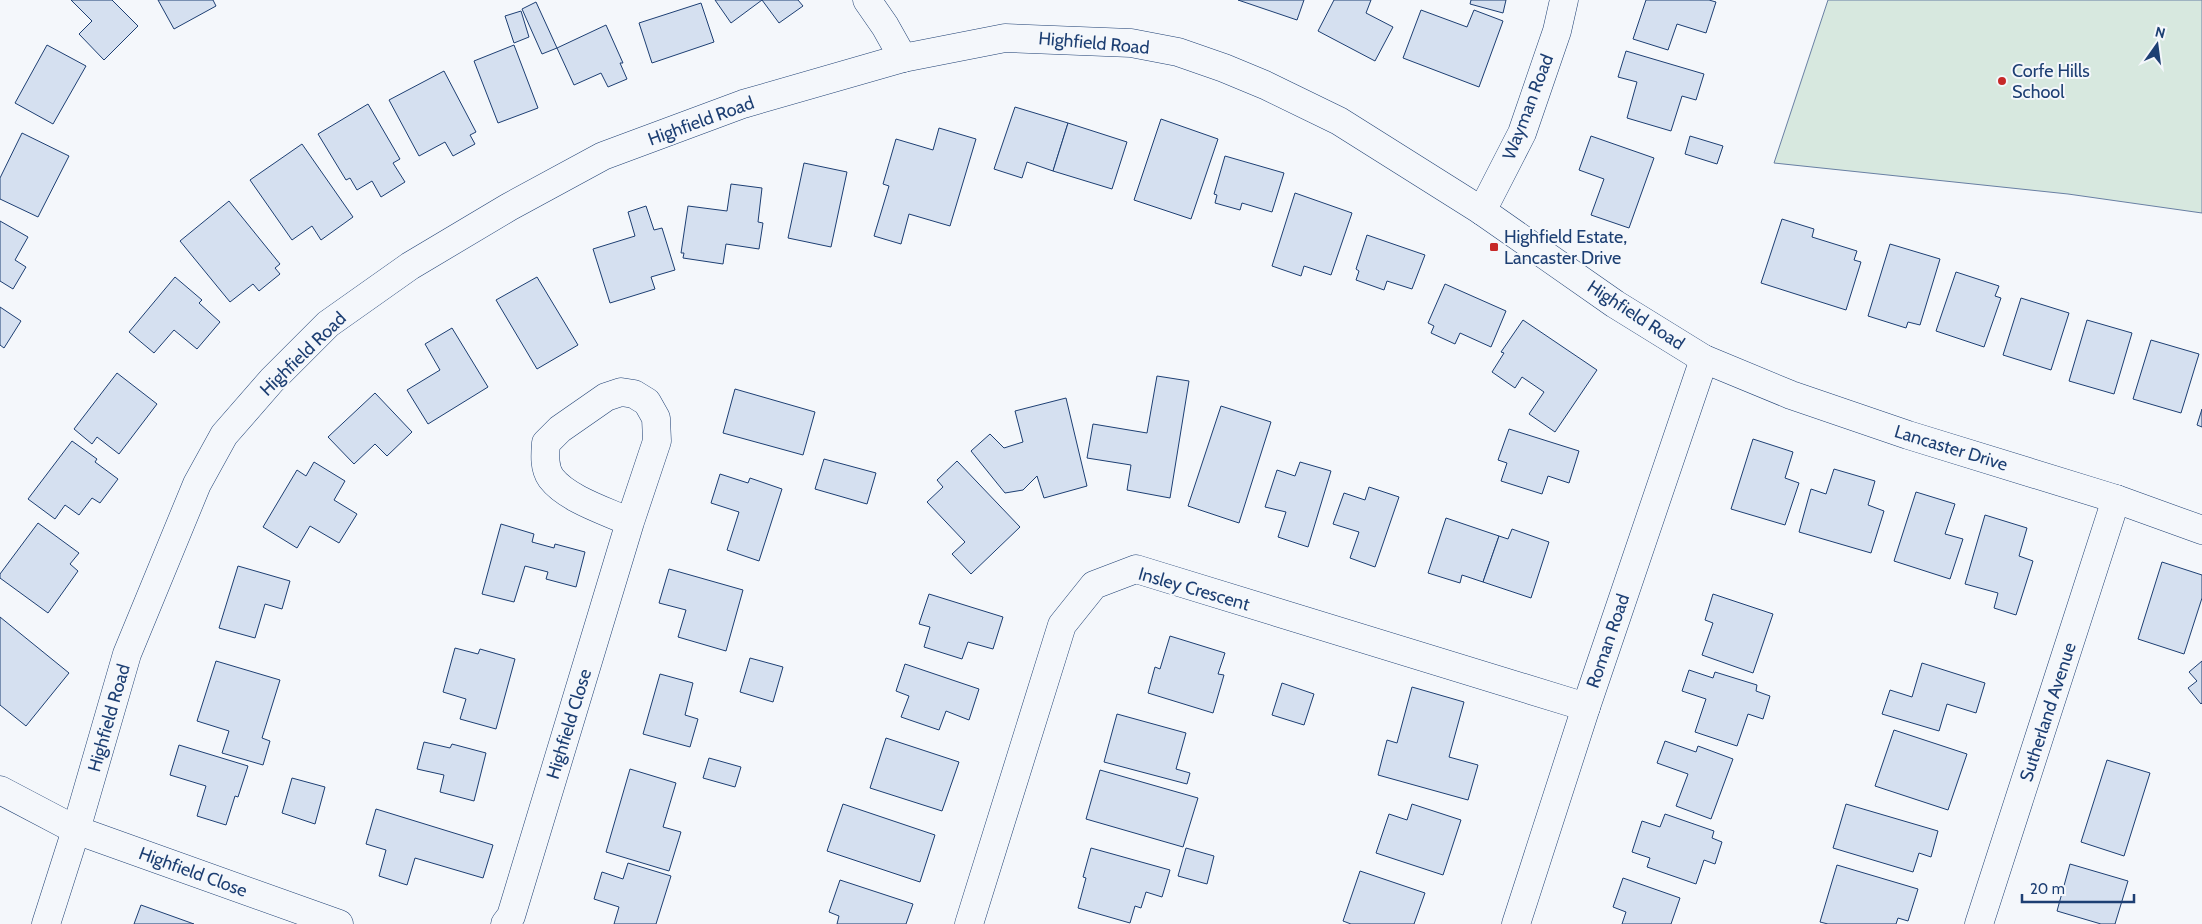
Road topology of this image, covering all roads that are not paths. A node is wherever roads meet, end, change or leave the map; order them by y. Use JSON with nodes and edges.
{"nodes":[{"id":1,"x":866,"y":0,"type":"edge"},
{"id":2,"x":1564,"y":0,"type":"edge"},
{"id":3,"x":903,"y":58,"type":"junction"},
{"id":4,"x":1482,"y":211,"type":"junction"},
{"id":5,"x":1704,"y":358,"type":"junction"},
{"id":6,"x":2116,"y":500,"type":"junction"},
{"id":7,"x":630,"y":522,"type":"junction"},
{"id":8,"x":2202,"y":530,"type":"edge"},
{"id":9,"x":1586,"y":707,"type":"junction"},
{"id":10,"x":0,"y":790,"type":"edge"},
{"id":11,"x":76,"y":830,"type":"junction"},
{"id":12,"x":46,"y":924,"type":"edge"},
{"id":13,"x":339,"y":924,"type":"edge"},
{"id":14,"x":505,"y":924,"type":"edge"},
{"id":15,"x":970,"y":924,"type":"edge"},
{"id":16,"x":1516,"y":924,"type":"edge"},
{"id":17,"x":1979,"y":924,"type":"edge"}],
"edges":[{"from":1,"to":3,"type":"street"},
{"from":2,"to":4,"type":"street","name":"Wayman Road"},
{"from":3,"to":4,"type":"street","name":"Highfield Road"},
{"from":3,"to":11,"type":"street","name":"Highfield Road"},
{"from":4,"to":5,"type":"street","name":"Highfield Road"},
{"from":5,"to":6,"type":"street","name":"Lancaster Drive"},
{"from":5,"to":9,"type":"street","name":"Roman Road"},
{"from":6,"to":8,"type":"street","name":"Lancaster Drive"},
{"from":6,"to":17,"type":"street","name":"Sutherland Avenue"},
{"from":7,"to":7,"type":"street","name":"Highfield Close"},
{"from":7,"to":14,"type":"street","name":"Highfield Close"},
{"from":9,"to":15,"type":"street","name":"Insley Crescent"},
{"from":9,"to":16,"type":"street","name":"Roman Road"},
{"from":10,"to":11,"type":"street","name":"Highfield Close"},
{"from":11,"to":12,"type":"street","name":"Highfield Road"},
{"from":11,"to":13,"type":"street","name":"Highfield Close"}]}
